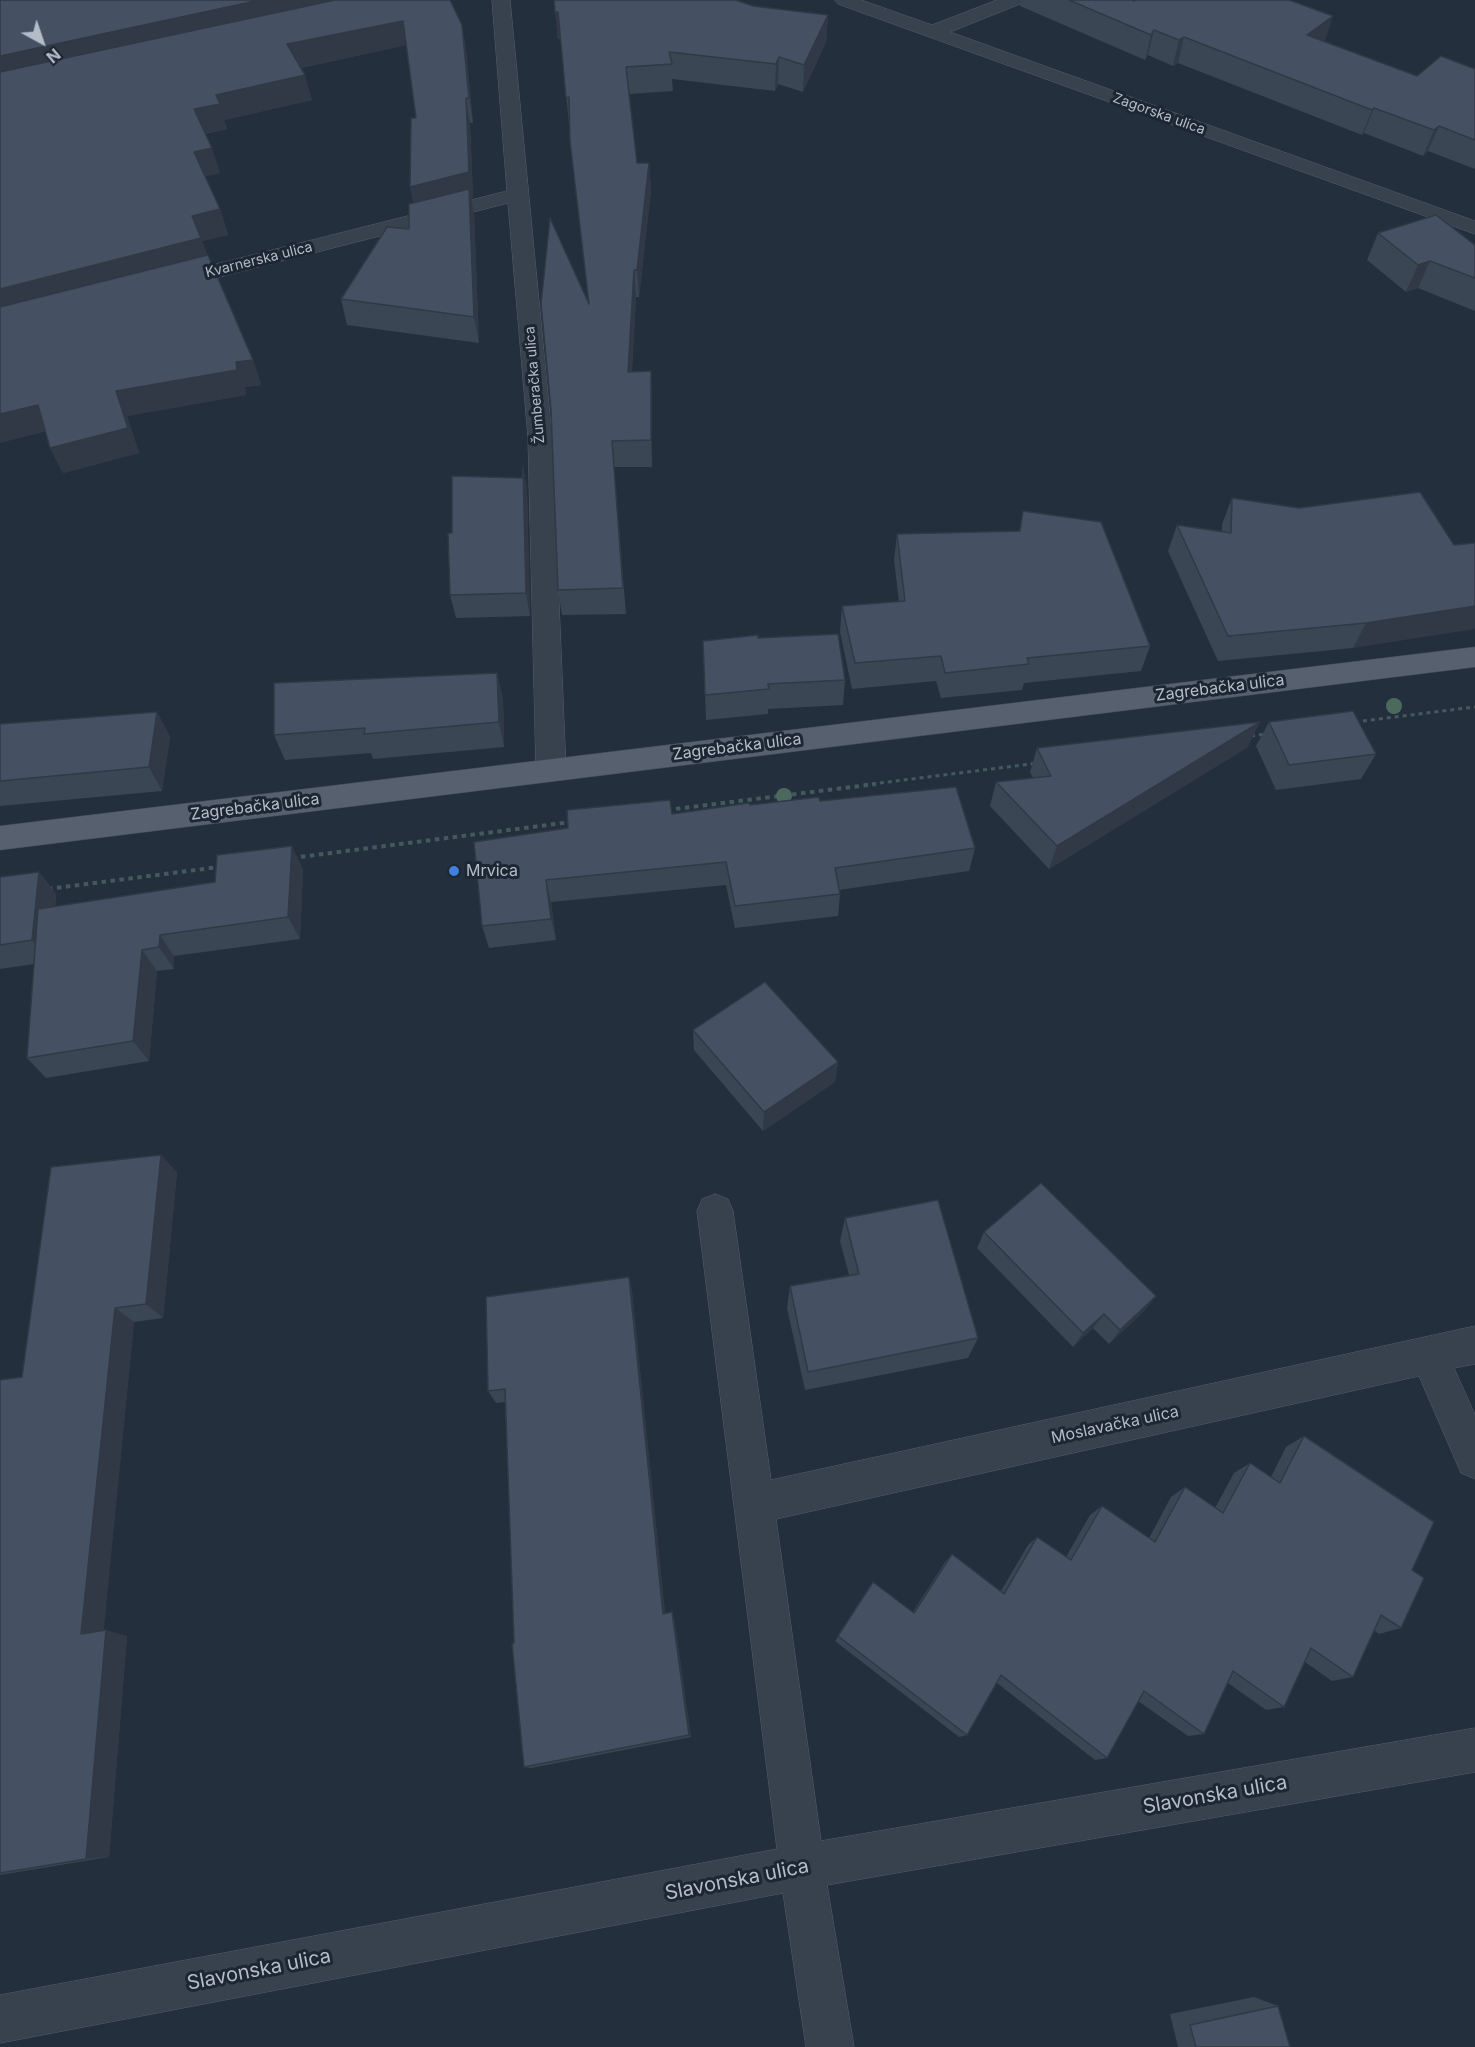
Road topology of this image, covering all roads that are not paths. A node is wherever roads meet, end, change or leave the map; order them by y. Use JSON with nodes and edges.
{"nodes":[{"id":1,"x":501,"y":0,"type":"edge"},
{"id":2,"x":844,"y":0,"type":"edge"},
{"id":3,"x":1014,"y":0,"type":"edge"},
{"id":4,"x":932,"y":32,"type":"junction"},
{"id":5,"x":519,"y":194,"type":"junction"},
{"id":6,"x":1475,"y":228,"type":"edge"},
{"id":7,"x":150,"y":288,"type":"edge"},
{"id":8,"x":1475,"y":657,"type":"edge"},
{"id":9,"x":550,"y":770,"type":"junction"},
{"id":10,"x":0,"y":838,"type":"edge"},
{"id":11,"x":715,"y":1211,"type":"dead end"},
{"id":12,"x":1475,"y":1345,"type":"edge"},
{"id":13,"x":1429,"y":1356,"type":"junction"},
{"id":14,"x":1475,"y":1458,"type":"edge"},
{"id":15,"x":754,"y":1504,"type":"junction"},
{"id":16,"x":1475,"y":1750,"type":"edge"},
{"id":17,"x":802,"y":1867,"type":"junction"},
{"id":18,"x":0,"y":2019,"type":"edge"},
{"id":19,"x":830,"y":2047,"type":"edge"}],
"edges":[{"from":1,"to":5,"type":"street","name":"Žumberačka ulica"},
{"from":2,"to":4,"type":"street","name":"Zagorska ulica"},
{"from":3,"to":4,"type":"street"},
{"from":4,"to":6,"type":"street","name":"Zagorska ulica"},
{"from":5,"to":7,"type":"street","name":"Kvarnerska ulica"},
{"from":5,"to":9,"type":"street","name":"Žumberačka ulica"},
{"from":8,"to":9,"type":"main road","name":"Zagrebačka ulica"},
{"from":9,"to":10,"type":"main road","name":"Zagrebačka ulica"},
{"from":11,"to":15,"type":"street"},
{"from":12,"to":13,"type":"street","name":"Moslavačka ulica"},
{"from":13,"to":14,"type":"street"},
{"from":13,"to":15,"type":"street","name":"Moslavačka ulica"},
{"from":15,"to":17,"type":"street"},
{"from":16,"to":17,"type":"street","name":"Slavonska ulica"},
{"from":17,"to":18,"type":"street","name":"Slavonska ulica"},
{"from":17,"to":19,"type":"street"}]}
